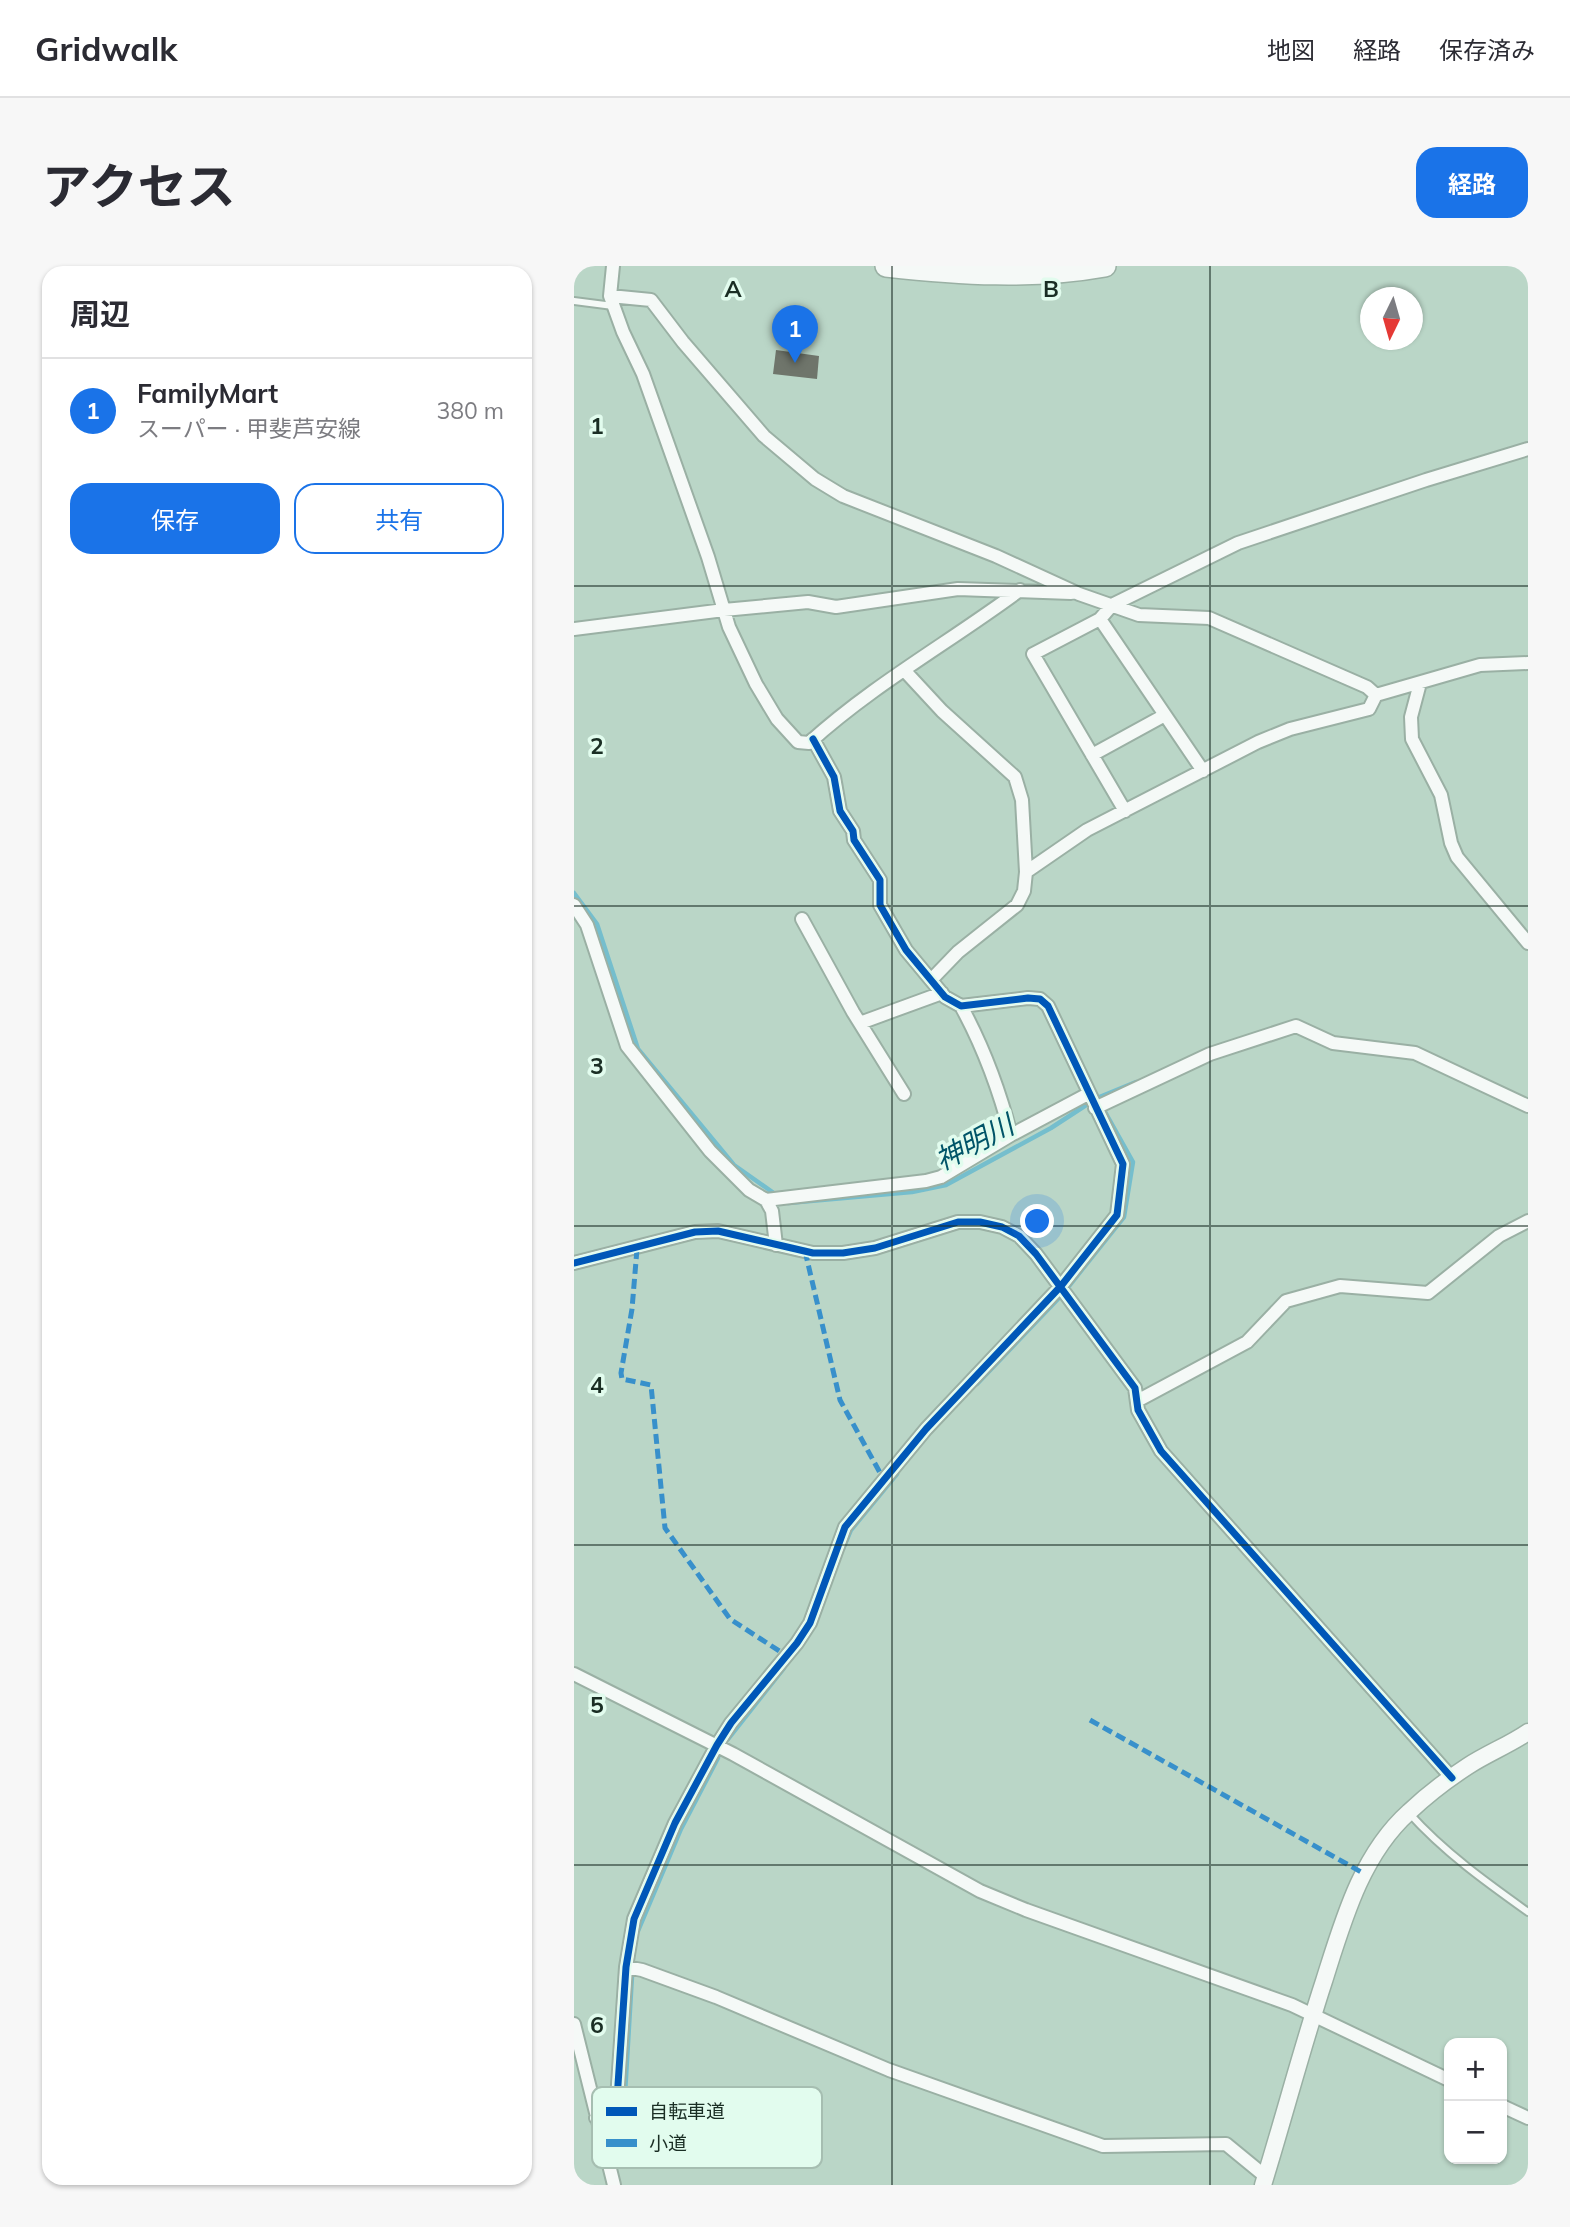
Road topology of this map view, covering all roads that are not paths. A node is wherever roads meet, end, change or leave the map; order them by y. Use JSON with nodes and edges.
{"nodes":[{"id":1,"x":613,"y":266,"type":"edge"},
{"id":2,"x":886,"y":266,"type":"edge"},
{"id":3,"x":1105,"y":266,"type":"edge"},
{"id":4,"x":574,"y":301,"type":"edge"},
{"id":5,"x":612,"y":301,"type":"junction"},
{"id":6,"x":1528,"y":449,"type":"edge"},
{"id":7,"x":1020,"y":590,"type":"junction"},
{"id":8,"x":1079,"y":594,"type":"junction"},
{"id":9,"x":1112,"y":605,"type":"junction"},
{"id":10,"x":724,"y":610,"type":"junction"},
{"id":11,"x":1100,"y":618,"type":"junction"},
{"id":12,"x":574,"y":629,"type":"edge"},
{"id":13,"x":1528,"y":663,"type":"edge"},
{"id":14,"x":904,"y":670,"type":"junction"},
{"id":15,"x":1420,"y":683,"type":"junction"},
{"id":16,"x":1376,"y":695,"type":"junction"},
{"id":17,"x":1165,"y":715,"type":"junction"},
{"id":18,"x":813,"y":739,"type":"junction"},
{"id":19,"x":1092,"y":755,"type":"junction"},
{"id":20,"x":1203,"y":771,"type":"junction"},
{"id":21,"x":1125,"y":811,"type":"junction"},
{"id":22,"x":1026,"y":872,"type":"junction"},
{"id":23,"x":574,"y":905,"type":"edge"},
{"id":24,"x":802,"y":919,"type":"dead end"},
{"id":25,"x":1528,"y":943,"type":"edge"},
{"id":26,"x":931,"y":980,"type":"junction"},
{"id":27,"x":942,"y":993,"type":"junction"},
{"id":28,"x":961,"y":1006,"type":"junction"},
{"id":29,"x":860,"y":1023,"type":"junction"},
{"id":30,"x":904,"y":1094,"type":"dead end"},
{"id":31,"x":1088,"y":1094,"type":"junction"},
{"id":32,"x":1528,"y":1106,"type":"edge"},
{"id":33,"x":1095,"y":1108,"type":"junction"},
{"id":34,"x":1011,"y":1135,"type":"junction"},
{"id":35,"x":766,"y":1200,"type":"junction"},
{"id":36,"x":1528,"y":1221,"type":"edge"},
{"id":37,"x":776,"y":1245,"type":"junction"},
{"id":38,"x":574,"y":1263,"type":"edge"},
{"id":39,"x":1061,"y":1286,"type":"junction"},
{"id":40,"x":1137,"y":1401,"type":"junction"},
{"id":41,"x":574,"y":1674,"type":"edge"},
{"id":42,"x":1528,"y":1732,"type":"edge"},
{"id":43,"x":717,"y":1745,"type":"junction"},
{"id":44,"x":1452,"y":1778,"type":"junction"},
{"id":45,"x":1408,"y":1812,"type":"junction"},
{"id":46,"x":1528,"y":1912,"type":"edge"},
{"id":47,"x":625,"y":1967,"type":"junction"},
{"id":48,"x":1313,"y":2014,"type":"junction"},
{"id":49,"x":574,"y":2024,"type":"edge"},
{"id":50,"x":1444,"y":2078,"type":"edge"},
{"id":51,"x":618,"y":2087,"type":"edge"},
{"id":52,"x":592,"y":2101,"type":"edge"},
{"id":53,"x":1507,"y":2108,"type":"edge"},
{"id":54,"x":1528,"y":2118,"type":"edge"},
{"id":55,"x":609,"y":2168,"type":"edge"},
{"id":56,"x":1264,"y":2181,"type":"edge"},
{"id":57,"x":614,"y":2185,"type":"edge"}],
"edges":[{"from":1,"to":5,"type":"street"},
{"from":2,"to":3,"type":"main road"},
{"from":4,"to":5,"type":"lane"},
{"from":5,"to":8,"type":"street"},
{"from":5,"to":10,"type":"street"},
{"from":6,"to":9,"type":"street"},
{"from":7,"to":8,"type":"street"},
{"from":7,"to":10,"type":"street"},
{"from":7,"to":14,"type":"street"},
{"from":8,"to":9,"type":"street"},
{"from":9,"to":11,"type":"street"},
{"from":9,"to":16,"type":"street"},
{"from":10,"to":12,"type":"street"},
{"from":10,"to":18,"type":"street"},
{"from":11,"to":17,"type":"street"},
{"from":11,"to":19,"type":"street"},
{"from":13,"to":15,"type":"street"},
{"from":14,"to":18,"type":"street"},
{"from":14,"to":22,"type":"street"},
{"from":15,"to":16,"type":"street"},
{"from":15,"to":25,"type":"street"},
{"from":16,"to":20,"type":"street"},
{"from":17,"to":19,"type":"street"},
{"from":17,"to":20,"type":"street"},
{"from":18,"to":26,"type":"street"},
{"from":19,"to":21,"type":"street"},
{"from":20,"to":21,"type":"street"},
{"from":21,"to":22,"type":"street"},
{"from":22,"to":26,"type":"street"},
{"from":23,"to":35,"type":"street"},
{"from":24,"to":29,"type":"street"},
{"from":26,"to":27,"type":"street"},
{"from":27,"to":28,"type":"street"},
{"from":27,"to":29,"type":"street"},
{"from":28,"to":31,"type":"street"},
{"from":28,"to":34,"type":"street"},
{"from":29,"to":30,"type":"street"},
{"from":31,"to":33,"type":"street"},
{"from":31,"to":34,"type":"street"},
{"from":32,"to":33,"type":"street"},
{"from":33,"to":39,"type":"street"},
{"from":34,"to":35,"type":"street"},
{"from":35,"to":37,"type":"street"},
{"from":36,"to":40,"type":"street"},
{"from":37,"to":38,"type":"street"},
{"from":37,"to":39,"type":"street"},
{"from":39,"to":40,"type":"street"},
{"from":39,"to":43,"type":"street"},
{"from":40,"to":44,"type":"street"},
{"from":41,"to":43,"type":"street"},
{"from":42,"to":44,"type":"street"},
{"from":43,"to":47,"type":"street"},
{"from":43,"to":48,"type":"street"},
{"from":44,"to":45,"type":"street"},
{"from":45,"to":46,"type":"lane"},
{"from":45,"to":48,"type":"street"},
{"from":47,"to":51,"type":"street"},
{"from":47,"to":56,"type":"street"},
{"from":48,"to":50,"type":"street"},
{"from":48,"to":56,"type":"street"},
{"from":49,"to":52,"type":"street"},
{"from":53,"to":54,"type":"street"},
{"from":55,"to":57,"type":"street"}]}
